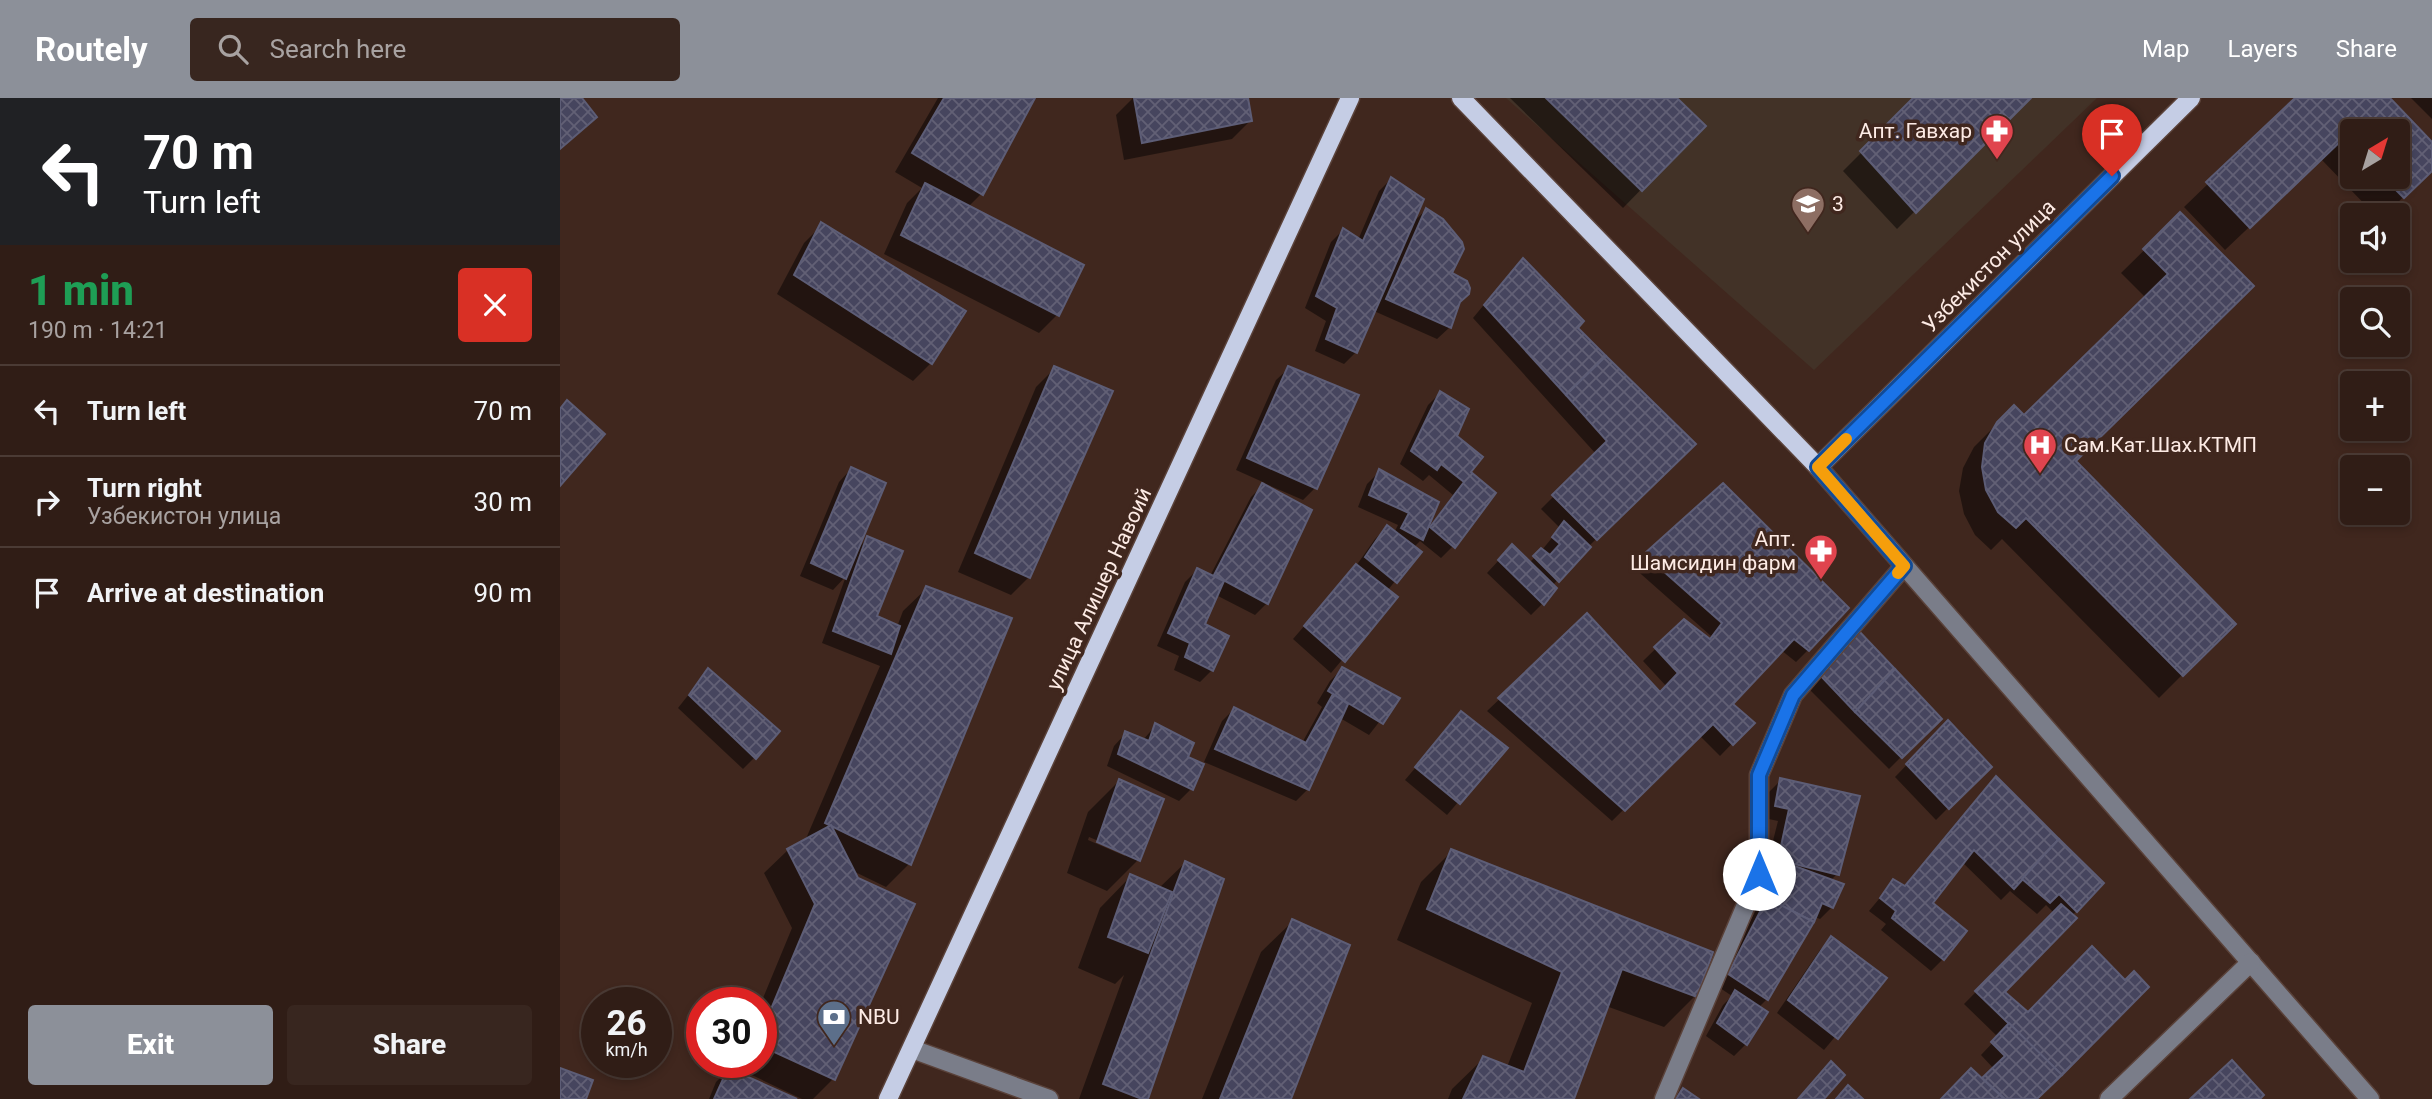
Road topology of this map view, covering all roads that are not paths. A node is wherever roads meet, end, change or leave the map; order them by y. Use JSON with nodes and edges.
{"nodes":[{"id":1,"x":1350,"y":98,"type":"edge"},
{"id":2,"x":1461,"y":98,"type":"edge"},
{"id":3,"x":2191,"y":98,"type":"edge"},
{"id":4,"x":1818,"y":467,"type":"junction"},
{"id":5,"x":1904,"y":566,"type":"junction"},
{"id":6,"x":2251,"y":962,"type":"junction"},
{"id":7,"x":912,"y":1049,"type":"junction"},
{"id":8,"x":888,"y":1099,"type":"edge"},
{"id":9,"x":1049,"y":1099,"type":"edge"},
{"id":10,"x":1664,"y":1099,"type":"edge"},
{"id":11,"x":2109,"y":1099,"type":"edge"},
{"id":12,"x":2371,"y":1099,"type":"edge"}],
"edges":[{"from":1,"to":7,"type":"main road","name":"улица Алишер Навоий"},
{"from":2,"to":4,"type":"main road"},
{"from":3,"to":4,"type":"main road","name":"Узбекистон улица"},
{"from":4,"to":5,"type":"street"},
{"from":5,"to":6,"type":"street"},
{"from":5,"to":10,"type":"street"},
{"from":6,"to":11,"type":"street"},
{"from":6,"to":12,"type":"street"},
{"from":7,"to":8,"type":"main road","name":"улица Алишер Навоий"},
{"from":7,"to":9,"type":"street"}]}
